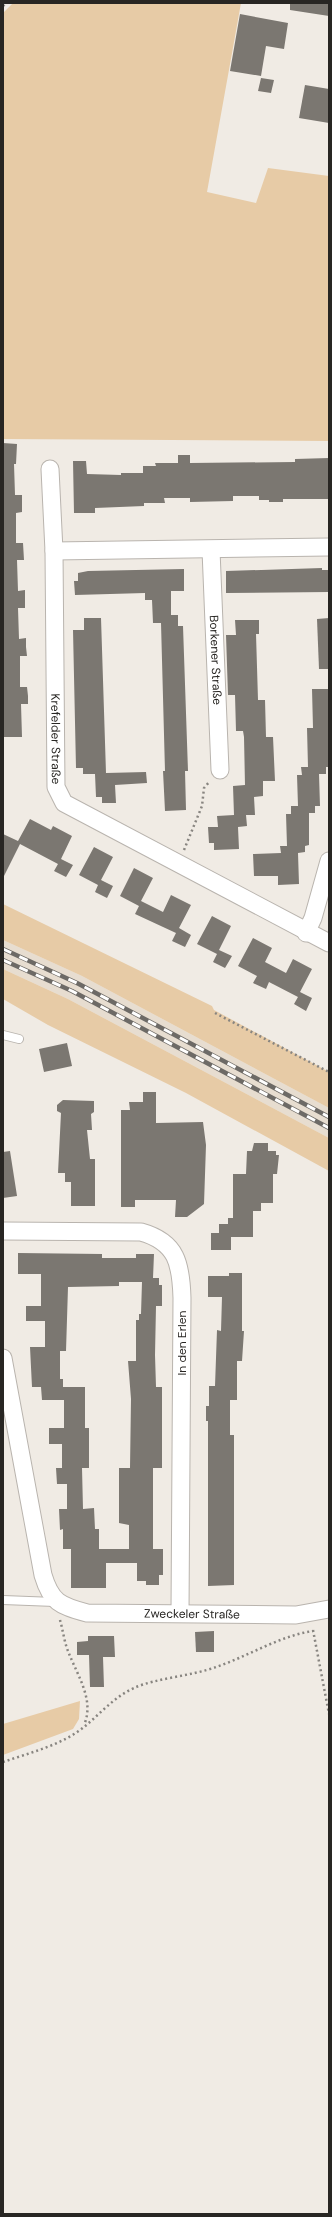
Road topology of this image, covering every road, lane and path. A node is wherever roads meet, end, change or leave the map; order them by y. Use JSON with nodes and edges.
{"nodes":[{"id":1,"x":6,"y":3,"type":"edge"},
{"id":2,"x":3,"y":6,"type":"edge"},
{"id":3,"x":50,"y":469,"type":"dead end"},
{"id":4,"x":329,"y":547,"type":"edge"},
{"id":5,"x":211,"y":550,"type":"junction"},
{"id":6,"x":54,"y":551,"type":"junction"},
{"id":7,"x":220,"y":770,"type":"joint"},
{"id":8,"x":329,"y":861,"type":"edge"},
{"id":9,"x":178,"y":864,"type":"junction"},
{"id":10,"x":306,"y":933,"type":"junction"},
{"id":11,"x":329,"y":944,"type":"edge"},
{"id":12,"x":215,"y":1013,"type":"dead end"},
{"id":13,"x":3,"y":1035,"type":"edge"},
{"id":14,"x":19,"y":1039,"type":"dead end"},
{"id":15,"x":329,"y":1072,"type":"edge"},
{"id":16,"x":3,"y":1231,"type":"edge"},
{"id":17,"x":3,"y":1358,"type":"edge"},
{"id":18,"x":3,"y":1600,"type":"edge"},
{"id":19,"x":56,"y":1602,"type":"junction"},
{"id":20,"x":329,"y":1609,"type":"edge"},
{"id":21,"x":180,"y":1612,"type":"junction"},
{"id":22,"x":329,"y":1714,"type":"edge"},
{"id":23,"x":84,"y":1728,"type":"junction"},
{"id":24,"x":3,"y":1762,"type":"edge"}],
"edges":[{"from":1,"to":2,"type":"path"},
{"from":3,"to":6,"type":"street","name":"Krefelder Straße"},
{"from":4,"to":5,"type":"street"},
{"from":5,"to":6,"type":"street"},
{"from":5,"to":7,"type":"street","name":"Borkener Straße"},
{"from":6,"to":9,"type":"street","name":"Krefelder Straße"},
{"from":7,"to":9,"type":"path"},
{"from":8,"to":10,"type":"street"},
{"from":9,"to":10,"type":"street","name":"Krefelder Straße"},
{"from":10,"to":11,"type":"street","name":"Krefelder Straße"},
{"from":12,"to":15,"type":"path"},
{"from":13,"to":14,"type":"lane"},
{"from":16,"to":21,"type":"street","name":"In den Erlen"},
{"from":17,"to":19,"type":"street"},
{"from":18,"to":19,"type":"lane","name":"Zweckeler Straße"},
{"from":19,"to":21,"type":"street","name":"Zweckeler Straße"},
{"from":19,"to":23,"type":"path"},
{"from":20,"to":21,"type":"street","name":"Zweckeler Straße"},
{"from":22,"to":23,"type":"path"},
{"from":23,"to":24,"type":"path"}]}
